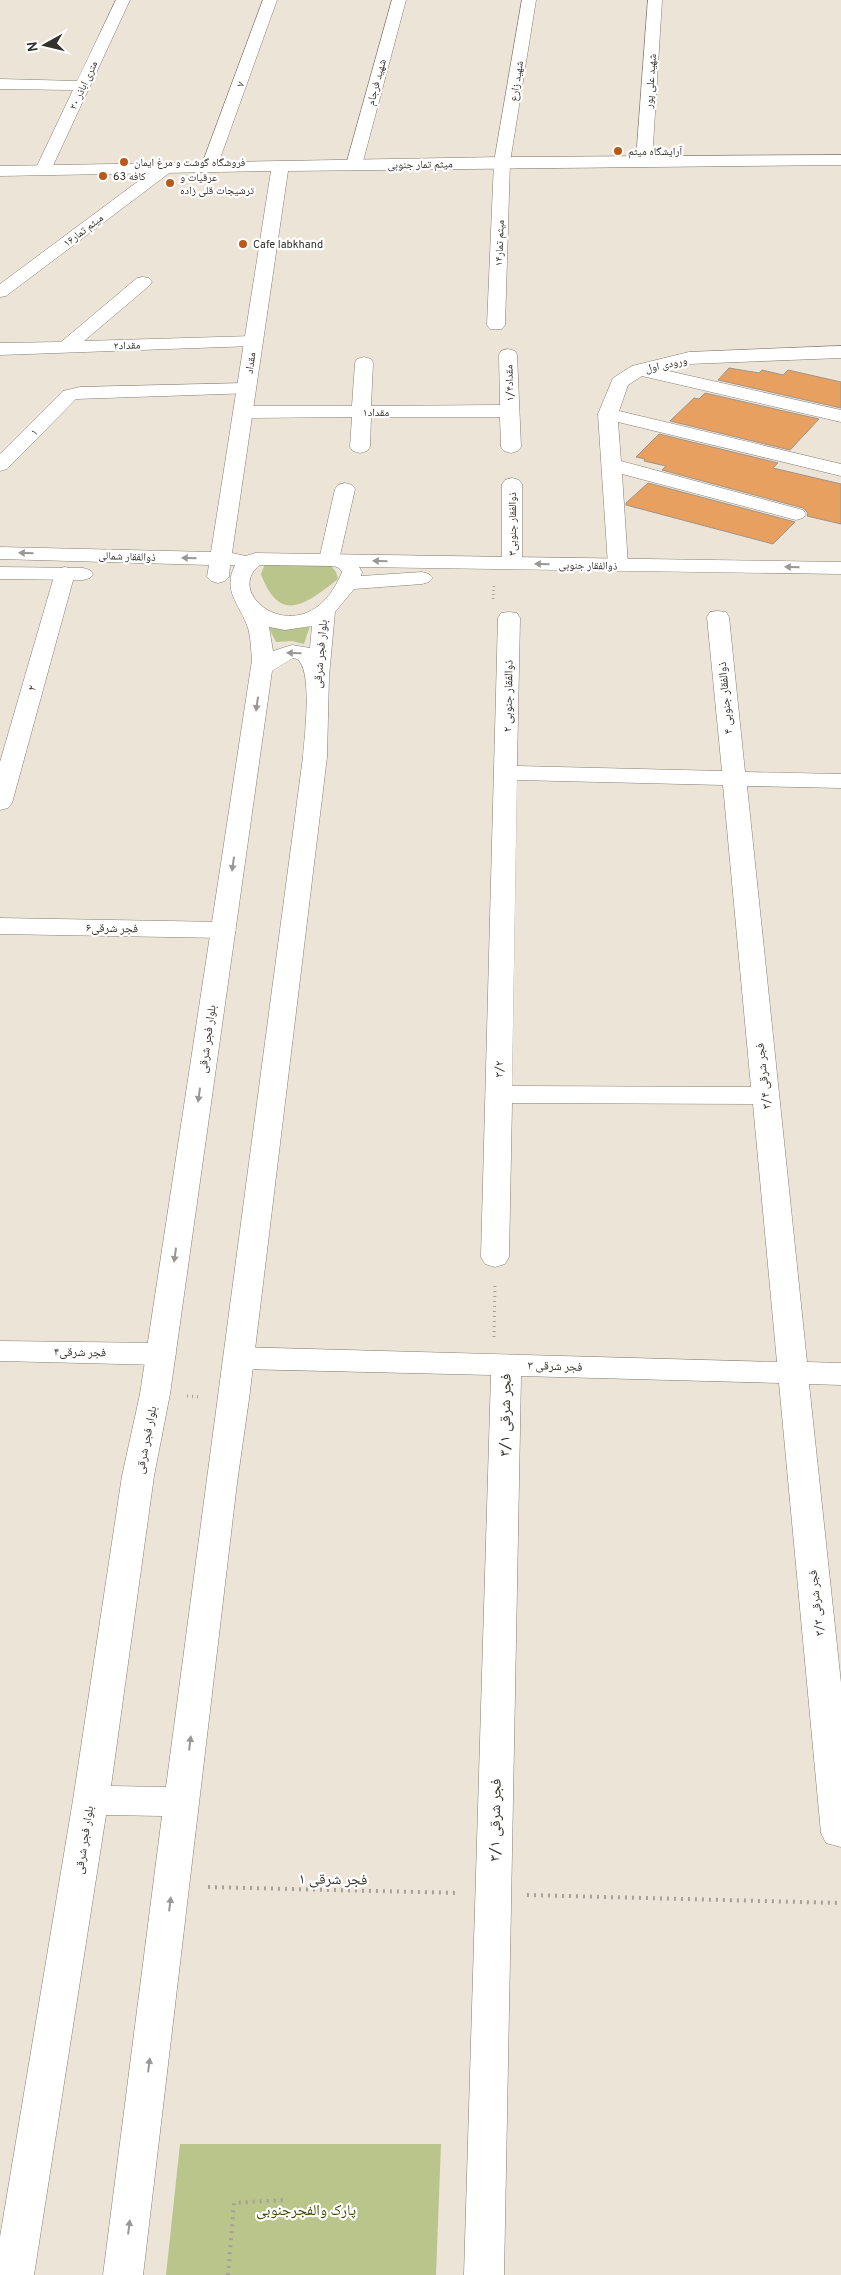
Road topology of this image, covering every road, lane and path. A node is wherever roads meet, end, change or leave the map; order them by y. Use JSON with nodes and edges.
{"nodes":[{"id":1,"x":123,"y":0,"type":"edge"},
{"id":2,"x":270,"y":0,"type":"edge"},
{"id":3,"x":399,"y":0,"type":"edge"},
{"id":4,"x":529,"y":0,"type":"edge"},
{"id":5,"x":655,"y":0,"type":"edge"},
{"id":6,"x":0,"y":84,"type":"edge"},
{"id":7,"x":82,"y":86,"type":"junction"},
{"id":8,"x":841,"y":160,"type":"edge"},
{"id":9,"x":644,"y":161,"type":"junction"},
{"id":10,"x":502,"y":162,"type":"junction"},
{"id":11,"x":354,"y":165,"type":"junction"},
{"id":12,"x":209,"y":167,"type":"junction"},
{"id":13,"x":280,"y":167,"type":"junction"},
{"id":14,"x":166,"y":168,"type":"junction"},
{"id":15,"x":43,"y":170,"type":"junction"},
{"id":16,"x":0,"y":171,"type":"edge"},
{"id":17,"x":143,"y":282,"type":"dead end"},
{"id":18,"x":0,"y":292,"type":"edge"},
{"id":19,"x":496,"y":324,"type":"dead end"},
{"id":20,"x":253,"y":341,"type":"junction"},
{"id":21,"x":66,"y":347,"type":"junction"},
{"id":22,"x":0,"y":349,"type":"edge"},
{"id":23,"x":841,"y":352,"type":"edge"},
{"id":24,"x":508,"y":355,"type":"dead end"},
{"id":25,"x":364,"y":363,"type":"dead end"},
{"id":26,"x":639,"y":370,"type":"junction"},
{"id":27,"x":246,"y":389,"type":"junction"},
{"id":28,"x":510,"y":411,"type":"junction"},
{"id":29,"x":243,"y":412,"type":"junction"},
{"id":30,"x":362,"y":412,"type":"junction"},
{"id":31,"x":608,"y":414,"type":"junction"},
{"id":32,"x":841,"y":416,"type":"edge"},
{"id":33,"x":360,"y":447,"type":"dead end"},
{"id":34,"x":511,"y":447,"type":"dead end"},
{"id":35,"x":0,"y":465,"type":"edge"},
{"id":36,"x":612,"y":465,"type":"junction"},
{"id":37,"x":841,"y":470,"type":"edge"},
{"id":38,"x":512,"y":484,"type":"dead end"},
{"id":39,"x":345,"y":488,"type":"dead end"},
{"id":40,"x":796,"y":514,"type":"dead end"},
{"id":41,"x":0,"y":553,"type":"edge"},
{"id":42,"x":255,"y":559,"type":"junction"},
{"id":43,"x":332,"y":560,"type":"junction"},
{"id":44,"x":512,"y":563,"type":"junction"},
{"id":45,"x":618,"y":565,"type":"junction"},
{"id":46,"x":220,"y":568,"type":"junction"},
{"id":47,"x":841,"y":568,"type":"edge"},
{"id":48,"x":0,"y":573,"type":"edge"},
{"id":49,"x":65,"y":573,"type":"junction"},
{"id":50,"x":349,"y":583,"type":"junction"},
{"id":51,"x":841,"y":584,"type":"edge"},
{"id":52,"x":245,"y":592,"type":"junction"},
{"id":53,"x":324,"y":611,"type":"junction"},
{"id":54,"x":718,"y":617,"type":"dead end"},
{"id":55,"x":509,"y":618,"type":"dead end"},
{"id":56,"x":262,"y":669,"type":"junction"},
{"id":57,"x":318,"y":676,"type":"junction"},
{"id":58,"x":6,"y":756,"type":"edge"},
{"id":59,"x":506,"y":773,"type":"junction"},
{"id":60,"x":733,"y":778,"type":"junction"},
{"id":61,"x":841,"y":781,"type":"edge"},
{"id":62,"x":0,"y":803,"type":"edge"},
{"id":63,"x":0,"y":926,"type":"edge"},
{"id":64,"x":223,"y":930,"type":"junction"},
{"id":65,"x":499,"y":1094,"type":"junction"},
{"id":66,"x":765,"y":1096,"type":"junction"},
{"id":67,"x":495,"y":1257,"type":"joint"},
{"id":68,"x":0,"y":1351,"type":"edge"},
{"id":69,"x":161,"y":1354,"type":"junction"},
{"id":70,"x":239,"y":1358,"type":"junction"},
{"id":71,"x":500,"y":1365,"type":"junction"},
{"id":72,"x":793,"y":1373,"type":"junction"},
{"id":73,"x":841,"y":1374,"type":"edge"},
{"id":74,"x":155,"y":1394,"type":"junction"},
{"id":75,"x":234,"y":1399,"type":"junction"},
{"id":76,"x":91,"y":1800,"type":"junction"},
{"id":77,"x":182,"y":1802,"type":"junction"},
{"id":78,"x":840,"y":1833,"type":"dead end"},
{"id":79,"x":172,"y":1886,"type":"junction"},
{"id":80,"x":493,"y":1894,"type":"junction"},
{"id":81,"x":841,"y":1903,"type":"edge"},
{"id":82,"x":283,"y":2200,"type":"dead end"},
{"id":83,"x":11,"y":2219,"type":"edge"},
{"id":84,"x":14,"y":2275,"type":"edge"},
{"id":85,"x":123,"y":2275,"type":"edge"},
{"id":86,"x":228,"y":2275,"type":"edge"},
{"id":87,"x":484,"y":2275,"type":"edge"}],
"edges":[{"from":1,"to":7,"type":"street","name":"۲۰ متری اباذر"},
{"from":2,"to":12,"type":"street","name":"۷"},
{"from":3,"to":11,"type":"street","name":"شهید فرجام"},
{"from":4,"to":10,"type":"street","name":"شهید زارع"},
{"from":5,"to":9,"type":"street","name":"شهید علی پور"},
{"from":6,"to":7,"type":"street"},
{"from":7,"to":15,"type":"street","name":"۲۰ متری اباذر"},
{"from":8,"to":9,"type":"street","name":"میثم تمار جنوبی"},
{"from":9,"to":10,"type":"street","name":"میثم تمار جنوبی"},
{"from":10,"to":11,"type":"street","name":"میثم تمار جنوبی"},
{"from":10,"to":19,"type":"street","name":"میثم تمار۱۴"},
{"from":11,"to":13,"type":"street","name":"میثم تمار جنوبی"},
{"from":12,"to":13,"type":"street","name":"میثم تمار جنوبی"},
{"from":12,"to":14,"type":"street","name":"میثم تمار جنوبی"},
{"from":13,"to":20,"type":"street","name":"مقداد"},
{"from":14,"to":15,"type":"street","name":"میثم تمار جنوبی"},
{"from":14,"to":18,"type":"street","name":"میثم تمار۱۶"},
{"from":15,"to":16,"type":"street","name":"میثم تمار جنوبی"},
{"from":17,"to":21,"type":"street"},
{"from":20,"to":21,"type":"street","name":"مقداد۲"},
{"from":20,"to":27,"type":"street","name":"مقداد"},
{"from":21,"to":22,"type":"street","name":"مقداد۲"},
{"from":23,"to":26,"type":"street","name":"ورودی اول"},
{"from":24,"to":28,"type":"street","name":"مقداد۱/۴"},
{"from":25,"to":30,"type":"street"},
{"from":26,"to":31,"type":"street","name":"ورودی اول"},
{"from":26,"to":32,"type":"street"},
{"from":27,"to":29,"type":"street","name":"مقداد"},
{"from":27,"to":35,"type":"street","name":"۱"},
{"from":28,"to":30,"type":"street","name":"مقداد۱"},
{"from":28,"to":34,"type":"street","name":"مقداد۱/۴"},
{"from":29,"to":30,"type":"street","name":"مقداد۱"},
{"from":29,"to":46,"type":"street","name":"مقداد"},
{"from":30,"to":33,"type":"street"},
{"from":31,"to":36,"type":"street","name":"ورودی اول"},
{"from":31,"to":37,"type":"street"},
{"from":36,"to":40,"type":"street"},
{"from":36,"to":45,"type":"street","name":"ورودی اول"},
{"from":38,"to":44,"type":"street","name":"ذوالفقار جنوبی۳"},
{"from":39,"to":43,"type":"street"},
{"from":46,"to":41,"type":"street","name":"ذوالفقار شمالی","one_way":true},
{"from":42,"to":43,"type":"street","name":"ذوالفقار شمالی"},
{"from":42,"to":46,"type":"street","name":"ذوالفقار شمالی"},
{"from":42,"to":52,"type":"street"},
{"from":44,"to":43,"type":"street","name":"ذوالفقار جنوبی","one_way":true},
{"from":43,"to":50,"type":"street"},
{"from":45,"to":44,"type":"street","name":"ذوالفقار جنوبی","one_way":true},
{"from":47,"to":45,"type":"street","name":"ذوالفقار جنوبی","one_way":true},
{"from":46,"to":49,"type":"street","name":"ذوالفقار شمالی"},
{"from":46,"to":52,"type":"street","name":"ذوالفقار شمالی"},
{"from":48,"to":49,"type":"street","name":"ذوالفقار شمالی"},
{"from":49,"to":58,"type":"street","name":"۲"},
{"from":50,"to":51,"type":"street","name":"ذوالفقار جنوبی"},
{"from":50,"to":53,"type":"street"},
{"from":52,"to":53,"type":"street"},
{"from":52,"to":56,"type":"street","name":"بلوار فجر شرقی"},
{"from":53,"to":57,"type":"street","name":"بلوار فجر شرقی"},
{"from":54,"to":60,"type":"street","name":"۴ ذوالفقار جنوبی"},
{"from":55,"to":59,"type":"street","name":"۲ ذوالفقار جنوبی"},
{"from":57,"to":56,"type":"street","one_way":true},
{"from":56,"to":64,"type":"street","name":"بلوار فجر شرقی","one_way":true},
{"from":57,"to":70,"type":"street","name":"بلوار فجر شرقی"},
{"from":58,"to":62,"type":"street","name":"۲"},
{"from":59,"to":60,"type":"street"},
{"from":59,"to":65,"type":"street","name":"۳/۲"},
{"from":60,"to":61,"type":"street"},
{"from":60,"to":66,"type":"street","name":"۳/۴ فجر شرقی"},
{"from":63,"to":64,"type":"street","name":"فجر شرقی۶"},
{"from":64,"to":69,"type":"street","name":"بلوار فجر شرقی","one_way":true},
{"from":65,"to":66,"type":"street"},
{"from":65,"to":67,"type":"street","name":"۳/۲"},
{"from":66,"to":72,"type":"street","name":"۳/۴ فجر شرقی"},
{"from":67,"to":71,"type":"path"},
{"from":68,"to":69,"type":"street","name":"فجر شرقی۴"},
{"from":69,"to":74,"type":"street","name":"بلوار فجر شرقی"},
{"from":70,"to":71,"type":"street","name":"۳ فجر شرقی"},
{"from":70,"to":75,"type":"street","name":"بلوار فجر شرقی"},
{"from":71,"to":72,"type":"street","name":"۳ فجر شرقی"},
{"from":71,"to":80,"type":"street","name":"۳/۱ فجر شرقی"},
{"from":72,"to":73,"type":"street","name":"۳ فجر شرقی"},
{"from":72,"to":78,"type":"street","name":"۳/۳ فجر شرقی"},
{"from":74,"to":75,"type":"path"},
{"from":74,"to":76,"type":"street","name":"بلوار فجر شرقی"},
{"from":77,"to":75,"type":"street","name":"بلوار فجر شرقی","one_way":true},
{"from":76,"to":77,"type":"street"},
{"from":76,"to":83,"type":"street","name":"بلوار فجر شرقی"},
{"from":77,"to":79,"type":"street","name":"بلوار فجر شرقی"},
{"from":79,"to":80,"type":"path","name":"۱ فجر شرقی"},
{"from":85,"to":79,"type":"street","name":"بلوار فجر شرقی","one_way":true},
{"from":80,"to":81,"type":"path","name":"۱ فجر شرقی"},
{"from":80,"to":87,"type":"street","name":"۳/۱ فجر شرقی"},
{"from":82,"to":86,"type":"path"},
{"from":83,"to":84,"type":"street","name":"بلوار فجر شرقی"}]}
